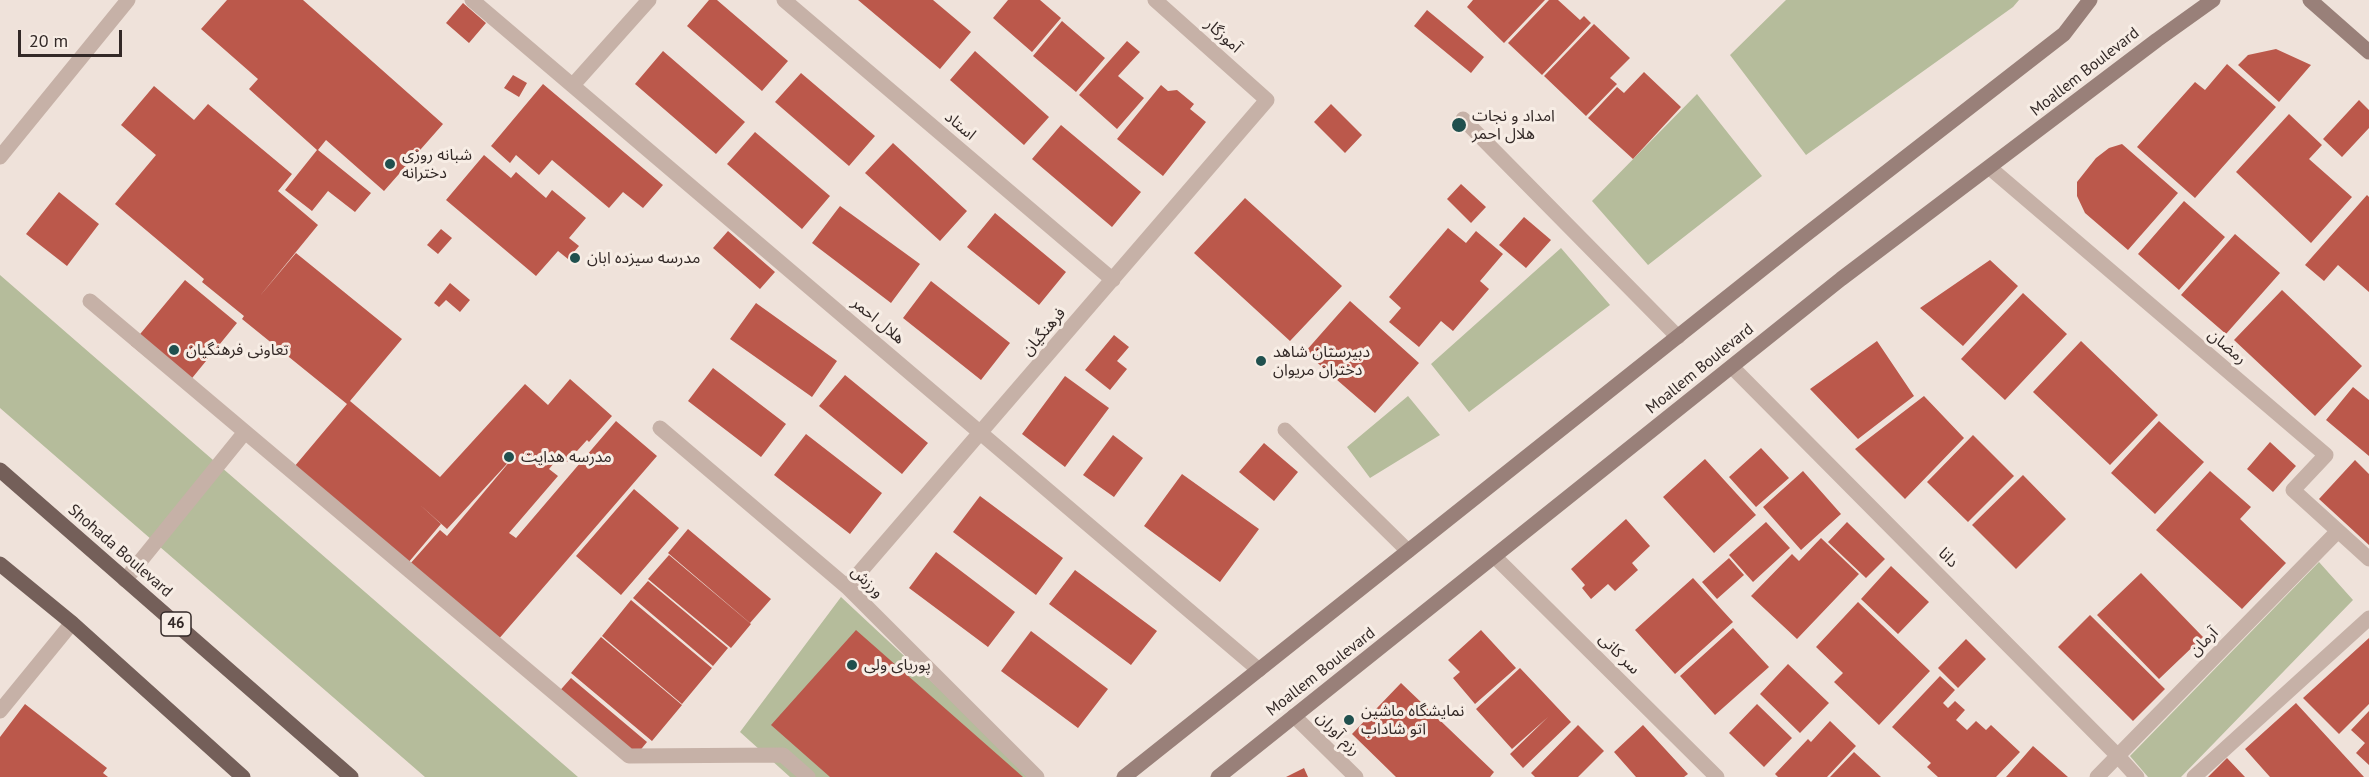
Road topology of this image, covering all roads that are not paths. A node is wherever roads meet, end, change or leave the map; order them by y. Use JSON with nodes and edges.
{"nodes":[{"id":1,"x":128,"y":0,"type":"edge"},
{"id":2,"x":472,"y":0,"type":"edge"},
{"id":3,"x":649,"y":0,"type":"edge"},
{"id":4,"x":784,"y":0,"type":"edge"},
{"id":5,"x":1155,"y":0,"type":"edge"},
{"id":6,"x":2090,"y":0,"type":"edge"},
{"id":7,"x":2213,"y":0,"type":"edge"},
{"id":8,"x":2310,"y":0,"type":"edge"},
{"id":9,"x":2369,"y":52,"type":"edge"},
{"id":10,"x":573,"y":85,"type":"junction"},
{"id":11,"x":1267,"y":100,"type":"joint"},
{"id":12,"x":1463,"y":119,"type":"dead end"},
{"id":13,"x":0,"y":157,"type":"edge"},
{"id":14,"x":1990,"y":168,"type":"junction"},
{"id":15,"x":1113,"y":279,"type":"junction"},
{"id":16,"x":90,"y":302,"type":"dead end"},
{"id":17,"x":1678,"y":337,"type":"junction"},
{"id":18,"x":1732,"y":367,"type":"junction"},
{"id":19,"x":660,"y":428,"type":"dead end"},
{"id":20,"x":1285,"y":430,"type":"dead end"},
{"id":21,"x":245,"y":432,"type":"junction"},
{"id":22,"x":982,"y":433,"type":"junction"},
{"id":23,"x":0,"y":470,"type":"edge"},
{"id":24,"x":2337,"y":532,"type":"junction"},
{"id":25,"x":1408,"y":551,"type":"junction"},
{"id":26,"x":1496,"y":557,"type":"junction"},
{"id":27,"x":2369,"y":560,"type":"edge"},
{"id":28,"x":0,"y":564,"type":"edge"},
{"id":29,"x":125,"y":580,"type":"junction"},
{"id":30,"x":847,"y":586,"type":"junction"},
{"id":31,"x":2369,"y":618,"type":"edge"},
{"id":32,"x":72,"y":623,"type":"junction"},
{"id":33,"x":1259,"y":670,"type":"junction"},
{"id":34,"x":0,"y":711,"type":"edge"},
{"id":35,"x":1294,"y":716,"type":"junction"},
{"id":36,"x":2117,"y":755,"type":"junction"},
{"id":37,"x":243,"y":777,"type":"edge"},
{"id":38,"x":351,"y":777,"type":"edge"},
{"id":39,"x":807,"y":777,"type":"edge"},
{"id":40,"x":1037,"y":777,"type":"edge"},
{"id":41,"x":1124,"y":777,"type":"edge"},
{"id":42,"x":1218,"y":777,"type":"edge"},
{"id":43,"x":1356,"y":777,"type":"edge"},
{"id":44,"x":1717,"y":777,"type":"edge"},
{"id":45,"x":2097,"y":777,"type":"edge"},
{"id":46,"x":2137,"y":777,"type":"edge"},
{"id":47,"x":2194,"y":777,"type":"edge"}],
"edges":[{"from":1,"to":13,"type":"street"},
{"from":2,"to":10,"type":"street","name":"هلال احمر"},
{"from":3,"to":10,"type":"street"},
{"from":4,"to":15,"type":"street","name":"استاد"},
{"from":5,"to":11,"type":"street","name":"آموزگار"},
{"from":6,"to":17,"type":"main road"},
{"from":7,"to":14,"type":"main road","name":"Moallem Boulevard"},
{"from":8,"to":9,"type":"main road"},
{"from":10,"to":22,"type":"street","name":"هلال احمر"},
{"from":11,"to":15,"type":"street","name":"فرهنگیان"},
{"from":12,"to":17,"type":"street"},
{"from":14,"to":18,"type":"main road","name":"Moallem Boulevard"},
{"from":14,"to":24,"type":"street","name":"رمضان"},
{"from":15,"to":22,"type":"street","name":"فرهنگیان"},
{"from":16,"to":21,"type":"street"},
{"from":17,"to":25,"type":"main road"},
{"from":18,"to":26,"type":"main road","name":"Moallem Boulevard"},
{"from":18,"to":36,"type":"street","name":"دانا"},
{"from":19,"to":30,"type":"street","name":"ورزش"},
{"from":20,"to":25,"type":"street"},
{"from":21,"to":29,"type":"street"},
{"from":21,"to":39,"type":"street"},
{"from":22,"to":30,"type":"street","name":"فرهنگیان"},
{"from":22,"to":33,"type":"street","name":"هلال احمر"},
{"from":23,"to":29,"type":"main road","name":"Shohada Boulevard","number":"46"},
{"from":24,"to":27,"type":"street","name":"رمضان"},
{"from":24,"to":36,"type":"street","name":"آرمان"},
{"from":25,"to":33,"type":"main road"},
{"from":26,"to":35,"type":"main road","name":"Moallem Boulevard"},
{"from":26,"to":44,"type":"street","name":"سر کانی"},
{"from":28,"to":32,"type":"main road"},
{"from":29,"to":38,"type":"main road","name":"Shohada Boulevard","number":"46"},
{"from":30,"to":40,"type":"street","name":"ورزش"},
{"from":31,"to":47,"type":"street"},
{"from":32,"to":34,"type":"street"},
{"from":32,"to":37,"type":"main road"},
{"from":33,"to":41,"type":"main road"},
{"from":35,"to":42,"type":"main road","name":"Moallem Boulevard"},
{"from":35,"to":43,"type":"street","name":"رزم آوران"},
{"from":36,"to":45,"type":"street","name":"آرمان"},
{"from":36,"to":46,"type":"street","name":"دانا"}]}
